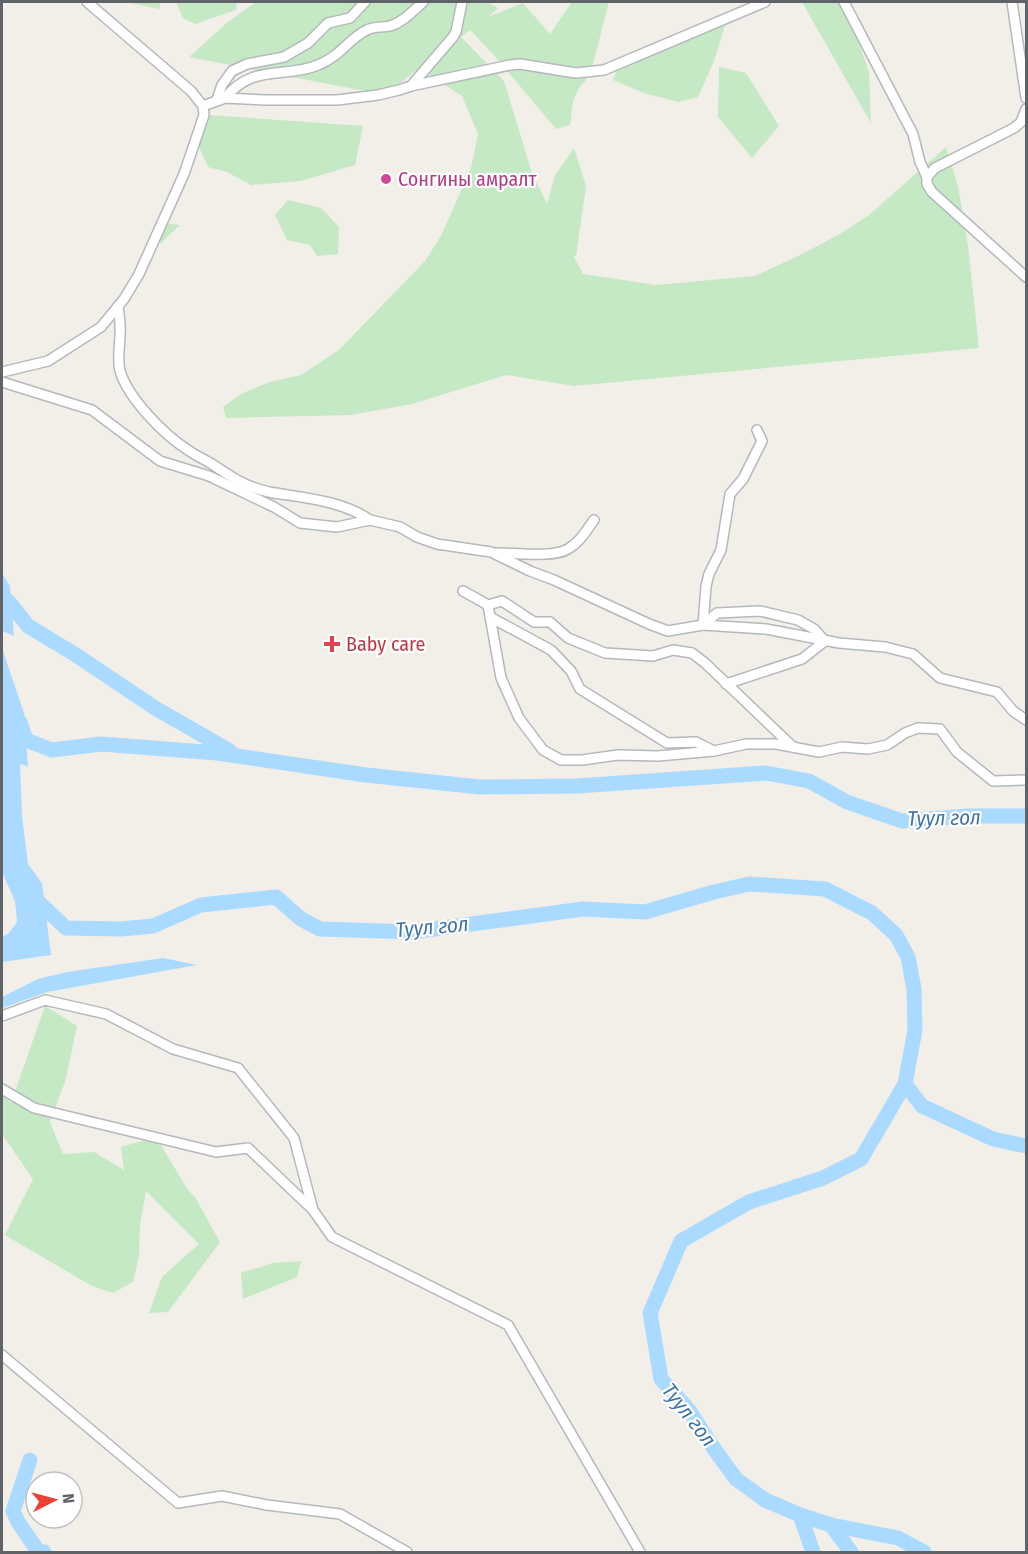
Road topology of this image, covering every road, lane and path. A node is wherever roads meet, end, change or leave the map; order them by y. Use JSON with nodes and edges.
{"nodes":[{"id":1,"x":87,"y":2,"type":"edge"},
{"id":2,"x":365,"y":2,"type":"edge"},
{"id":3,"x":423,"y":2,"type":"edge"},
{"id":4,"x":462,"y":2,"type":"edge"},
{"id":5,"x":765,"y":2,"type":"edge"},
{"id":6,"x":844,"y":2,"type":"edge"},
{"id":7,"x":1012,"y":2,"type":"edge"},
{"id":8,"x":411,"y":86,"type":"junction"},
{"id":9,"x":1026,"y":98,"type":"edge"},
{"id":10,"x":221,"y":99,"type":"junction"},
{"id":11,"x":203,"y":106,"type":"junction"},
{"id":12,"x":1026,"y":109,"type":"edge"},
{"id":13,"x":1026,"y":124,"type":"edge"},
{"id":14,"x":1014,"y":128,"type":"junction"},
{"id":15,"x":927,"y":177,"type":"junction"},
{"id":16,"x":1026,"y":277,"type":"edge"},
{"id":17,"x":118,"y":306,"type":"junction"},
{"id":18,"x":2,"y":372,"type":"edge"},
{"id":19,"x":2,"y":382,"type":"edge"},
{"id":20,"x":758,"y":430,"type":"dead end"},
{"id":21,"x":370,"y":520,"type":"junction"},
{"id":22,"x":594,"y":520,"type":"dead end"},
{"id":23,"x":491,"y":552,"type":"junction"},
{"id":24,"x":463,"y":591,"type":"dead end"},
{"id":25,"x":488,"y":605,"type":"junction"},
{"id":26,"x":490,"y":616,"type":"junction"},
{"id":27,"x":703,"y":625,"type":"junction"},
{"id":28,"x":825,"y":641,"type":"junction"},
{"id":29,"x":726,"y":684,"type":"junction"},
{"id":30,"x":1026,"y":720,"type":"edge"},
{"id":31,"x":793,"y":747,"type":"junction"},
{"id":32,"x":714,"y":751,"type":"junction"},
{"id":33,"x":1026,"y":780,"type":"edge"},
{"id":34,"x":2,"y":1016,"type":"edge"},
{"id":35,"x":2,"y":1089,"type":"edge"},
{"id":36,"x":313,"y":1209,"type":"junction"},
{"id":37,"x":2,"y":1355,"type":"edge"},
{"id":38,"x":407,"y":1552,"type":"edge"},
{"id":39,"x":640,"y":1552,"type":"edge"}],
"edges":[{"from":1,"to":11,"type":"street"},
{"from":2,"to":10,"type":"street"},
{"from":3,"to":10,"type":"street"},
{"from":4,"to":8,"type":"street"},
{"from":5,"to":8,"type":"street"},
{"from":6,"to":15,"type":"street"},
{"from":7,"to":9,"type":"street"},
{"from":8,"to":10,"type":"street"},
{"from":10,"to":11,"type":"street"},
{"from":11,"to":17,"type":"street"},
{"from":12,"to":14,"type":"street"},
{"from":13,"to":14,"type":"street"},
{"from":14,"to":15,"type":"street"},
{"from":15,"to":16,"type":"street"},
{"from":17,"to":18,"type":"street"},
{"from":17,"to":21,"type":"street"},
{"from":19,"to":21,"type":"street"},
{"from":20,"to":27,"type":"street"},
{"from":21,"to":23,"type":"street"},
{"from":22,"to":23,"type":"street"},
{"from":23,"to":27,"type":"street"},
{"from":24,"to":25,"type":"street"},
{"from":25,"to":26,"type":"street"},
{"from":25,"to":29,"type":"street"},
{"from":26,"to":32,"type":"street"},
{"from":26,"to":32,"type":"street"},
{"from":27,"to":28,"type":"street"},
{"from":27,"to":28,"type":"street"},
{"from":28,"to":29,"type":"street"},
{"from":28,"to":30,"type":"street"},
{"from":29,"to":31,"type":"street"},
{"from":31,"to":32,"type":"street"},
{"from":31,"to":33,"type":"street"},
{"from":34,"to":36,"type":"street"},
{"from":35,"to":36,"type":"street"},
{"from":36,"to":39,"type":"street"},
{"from":37,"to":38,"type":"street"}]}
